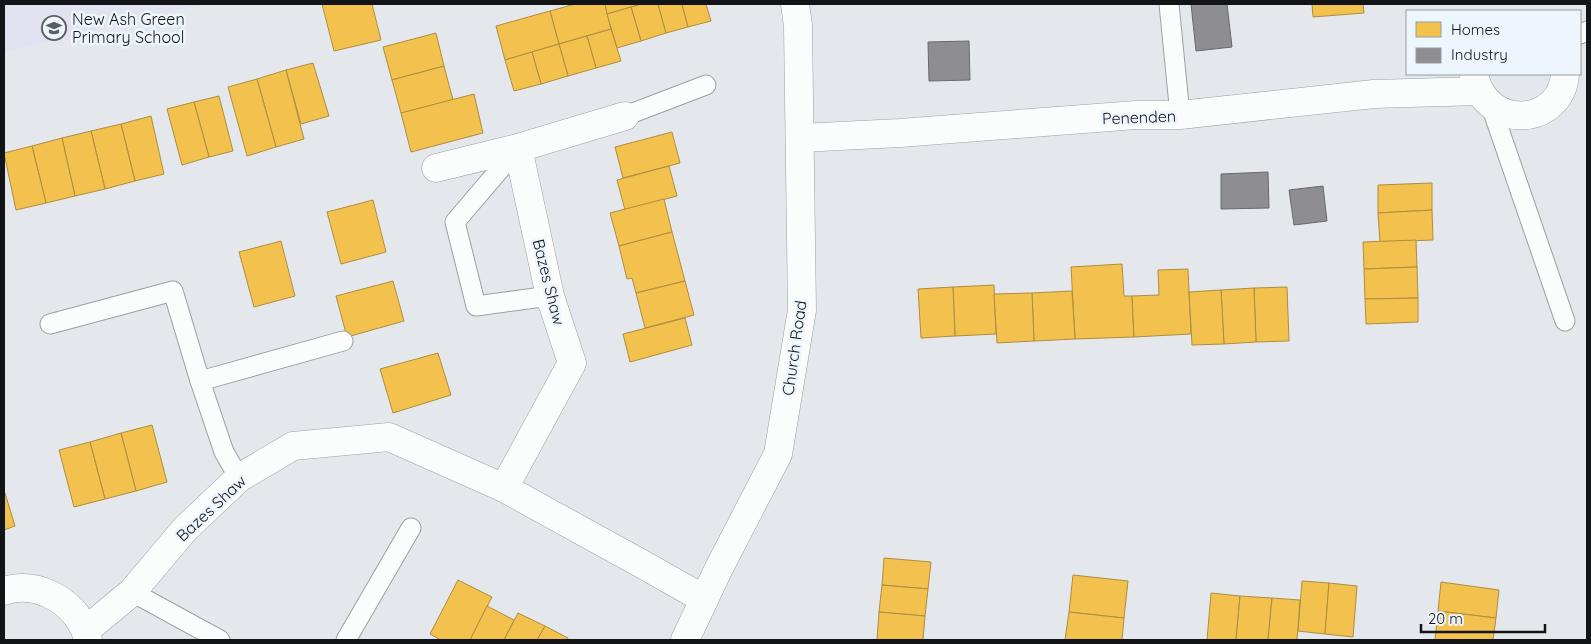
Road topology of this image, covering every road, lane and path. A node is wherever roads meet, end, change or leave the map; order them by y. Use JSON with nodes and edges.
{"nodes":[{"id":1,"x":795,"y":4,"type":"edge"},
{"id":2,"x":1169,"y":4,"type":"edge"},
{"id":3,"x":1565,"y":75,"type":"edge"},
{"id":4,"x":706,"y":85,"type":"dead end"},
{"id":5,"x":1481,"y":90,"type":"edge"},
{"id":6,"x":1180,"y":115,"type":"junction"},
{"id":7,"x":625,"y":116,"type":"joint"},
{"id":8,"x":800,"y":138,"type":"junction"},
{"id":9,"x":518,"y":148,"type":"junction"},
{"id":10,"x":436,"y":168,"type":"dead end"},
{"id":11,"x":550,"y":296,"type":"junction"},
{"id":12,"x":1565,"y":321,"type":"dead end"},
{"id":13,"x":50,"y":324,"type":"dead end"},
{"id":14,"x":343,"y":342,"type":"dead end"},
{"id":15,"x":200,"y":381,"type":"junction"},
{"id":16,"x":239,"y":478,"type":"junction"},
{"id":17,"x":504,"y":488,"type":"junction"},
{"id":18,"x":411,"y":528,"type":"dead end"},
{"id":19,"x":4,"y":591,"type":"edge"},
{"id":20,"x":132,"y":592,"type":"junction"},
{"id":21,"x":704,"y":599,"type":"junction"},
{"id":22,"x":87,"y":635,"type":"edge"},
{"id":23,"x":220,"y":640,"type":"edge"},
{"id":24,"x":346,"y":640,"type":"edge"},
{"id":25,"x":686,"y":640,"type":"edge"}],
"edges":[{"from":1,"to":8,"type":"street","name":"Church Road"},
{"from":2,"to":6,"type":"lane"},
{"from":3,"to":5,"type":"street","name":"Penenden"},
{"from":4,"to":7,"type":"lane"},
{"from":5,"to":6,"type":"street","name":"Penenden"},
{"from":5,"to":12,"type":"lane"},
{"from":6,"to":8,"type":"street","name":"Penenden"},
{"from":7,"to":9,"type":"street"},
{"from":8,"to":21,"type":"street","name":"Church Road"},
{"from":9,"to":10,"type":"street"},
{"from":9,"to":11,"type":"street","name":"Bazes Shaw"},
{"from":9,"to":11,"type":"lane"},
{"from":11,"to":17,"type":"street","name":"Bazes Shaw"},
{"from":13,"to":15,"type":"lane"},
{"from":14,"to":15,"type":"lane"},
{"from":15,"to":16,"type":"lane"},
{"from":16,"to":17,"type":"street","name":"Bazes Shaw"},
{"from":16,"to":20,"type":"street","name":"Bazes Shaw"},
{"from":17,"to":21,"type":"street","name":"Bazes Shaw"},
{"from":18,"to":24,"type":"lane"},
{"from":19,"to":22,"type":"street","name":"Bazes Shaw"},
{"from":20,"to":22,"type":"street","name":"Bazes Shaw"},
{"from":20,"to":23,"type":"lane"},
{"from":21,"to":25,"type":"street","name":"Church Road"}]}
